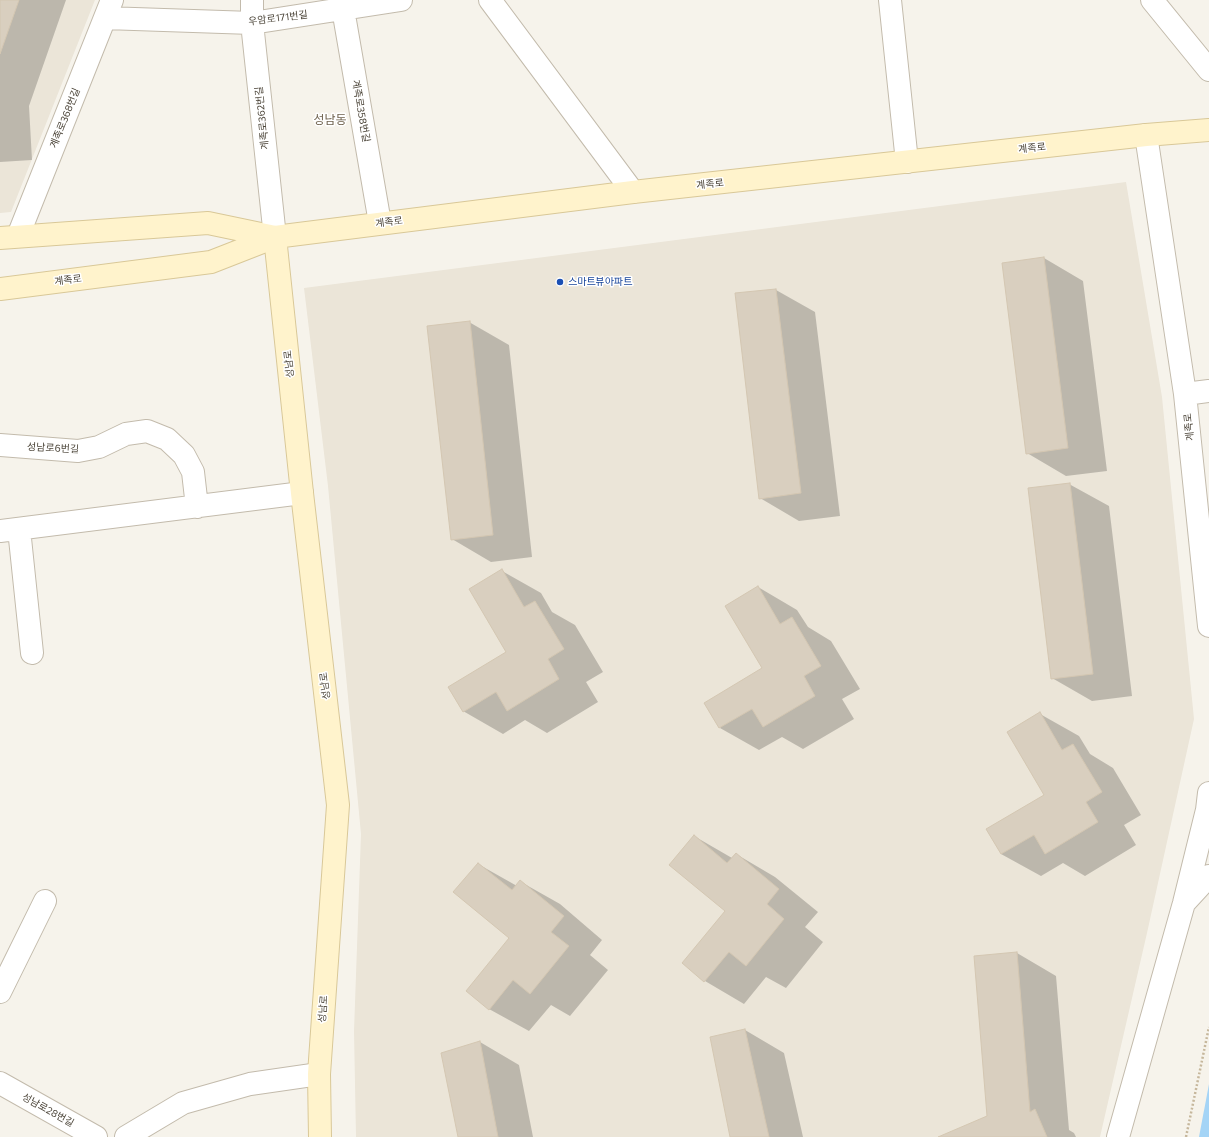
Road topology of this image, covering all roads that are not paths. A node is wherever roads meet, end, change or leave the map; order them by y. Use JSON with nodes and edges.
{"nodes":[{"id":1,"x":252,"y":0,"type":"edge"},
{"id":2,"x":401,"y":0,"type":"edge"},
{"id":3,"x":490,"y":0,"type":"edge"},
{"id":4,"x":890,"y":0,"type":"edge"},
{"id":5,"x":1152,"y":0,"type":"edge"},
{"id":6,"x":345,"y":5,"type":"edge"},
{"id":7,"x":109,"y":9,"type":"edge"},
{"id":8,"x":252,"y":22,"type":"junction"},
{"id":9,"x":1209,"y":70,"type":"edge"},
{"id":10,"x":1209,"y":130,"type":"edge"},
{"id":11,"x":1146,"y":135,"type":"junction"},
{"id":12,"x":907,"y":162,"type":"junction"},
{"id":13,"x":633,"y":192,"type":"junction"},
{"id":14,"x":380,"y":223,"type":"junction"},
{"id":15,"x":9,"y":237,"type":"edge"},
{"id":16,"x":275,"y":237,"type":"junction"},
{"id":17,"x":1,"y":291,"type":"edge"},
{"id":18,"x":1209,"y":391,"type":"edge"},
{"id":19,"x":1186,"y":394,"type":"junction"},
{"id":20,"x":0,"y":445,"type":"edge"},
{"id":21,"x":302,"y":492,"type":"junction"},
{"id":22,"x":197,"y":507,"type":"junction"},
{"id":23,"x":10,"y":530,"type":"edge"},
{"id":24,"x":1209,"y":626,"type":"edge"},
{"id":25,"x":32,"y":653,"type":"dead end"},
{"id":26,"x":1209,"y":793,"type":"edge"},
{"id":27,"x":1209,"y":876,"type":"edge"},
{"id":28,"x":45,"y":901,"type":"dead end"},
{"id":29,"x":1184,"y":904,"type":"junction"},
{"id":30,"x":0,"y":992,"type":"edge"},
{"id":31,"x":318,"y":1074,"type":"junction"},
{"id":32,"x":0,"y":1083,"type":"edge"},
{"id":33,"x":96,"y":1137,"type":"edge"},
{"id":34,"x":126,"y":1137,"type":"edge"},
{"id":35,"x":320,"y":1137,"type":"edge"},
{"id":36,"x":1118,"y":1137,"type":"edge"}],
"edges":[{"from":1,"to":8,"type":"street","name":"계족로362번길"},
{"from":2,"to":6,"type":"street","name":"우암로171번길"},
{"from":3,"to":13,"type":"street"},
{"from":4,"to":12,"type":"street"},
{"from":5,"to":9,"type":"street"},
{"from":6,"to":8,"type":"street","name":"우암로171번길"},
{"from":6,"to":14,"type":"street","name":"계족로358번길"},
{"from":7,"to":8,"type":"street","name":"우암로171번길"},
{"from":7,"to":15,"type":"street","name":"계족로368번길"},
{"from":8,"to":16,"type":"street","name":"계족로362번길"},
{"from":10,"to":11,"type":"main road","name":"계족로"},
{"from":11,"to":12,"type":"main road","name":"계족로"},
{"from":11,"to":19,"type":"street","name":"계족로"},
{"from":12,"to":13,"type":"main road","name":"계족로"},
{"from":13,"to":14,"type":"main road","name":"계족로"},
{"from":14,"to":16,"type":"main road","name":"계족로"},
{"from":15,"to":16,"type":"main road","name":"계족로"},
{"from":16,"to":17,"type":"main road","name":"계족로"},
{"from":16,"to":21,"type":"main road","name":"성남로"},
{"from":18,"to":19,"type":"street"},
{"from":19,"to":24,"type":"street","name":"계족로"},
{"from":20,"to":22,"type":"street","name":"성남로6번길"},
{"from":21,"to":22,"type":"street"},
{"from":21,"to":31,"type":"main road","name":"성남로"},
{"from":22,"to":23,"type":"street"},
{"from":23,"to":25,"type":"street"},
{"from":26,"to":29,"type":"street"},
{"from":27,"to":29,"type":"street"},
{"from":28,"to":30,"type":"street"},
{"from":29,"to":36,"type":"street"},
{"from":31,"to":34,"type":"street"},
{"from":31,"to":35,"type":"main road","name":"성남로"},
{"from":32,"to":33,"type":"street","name":"성남로28번길"}]}
